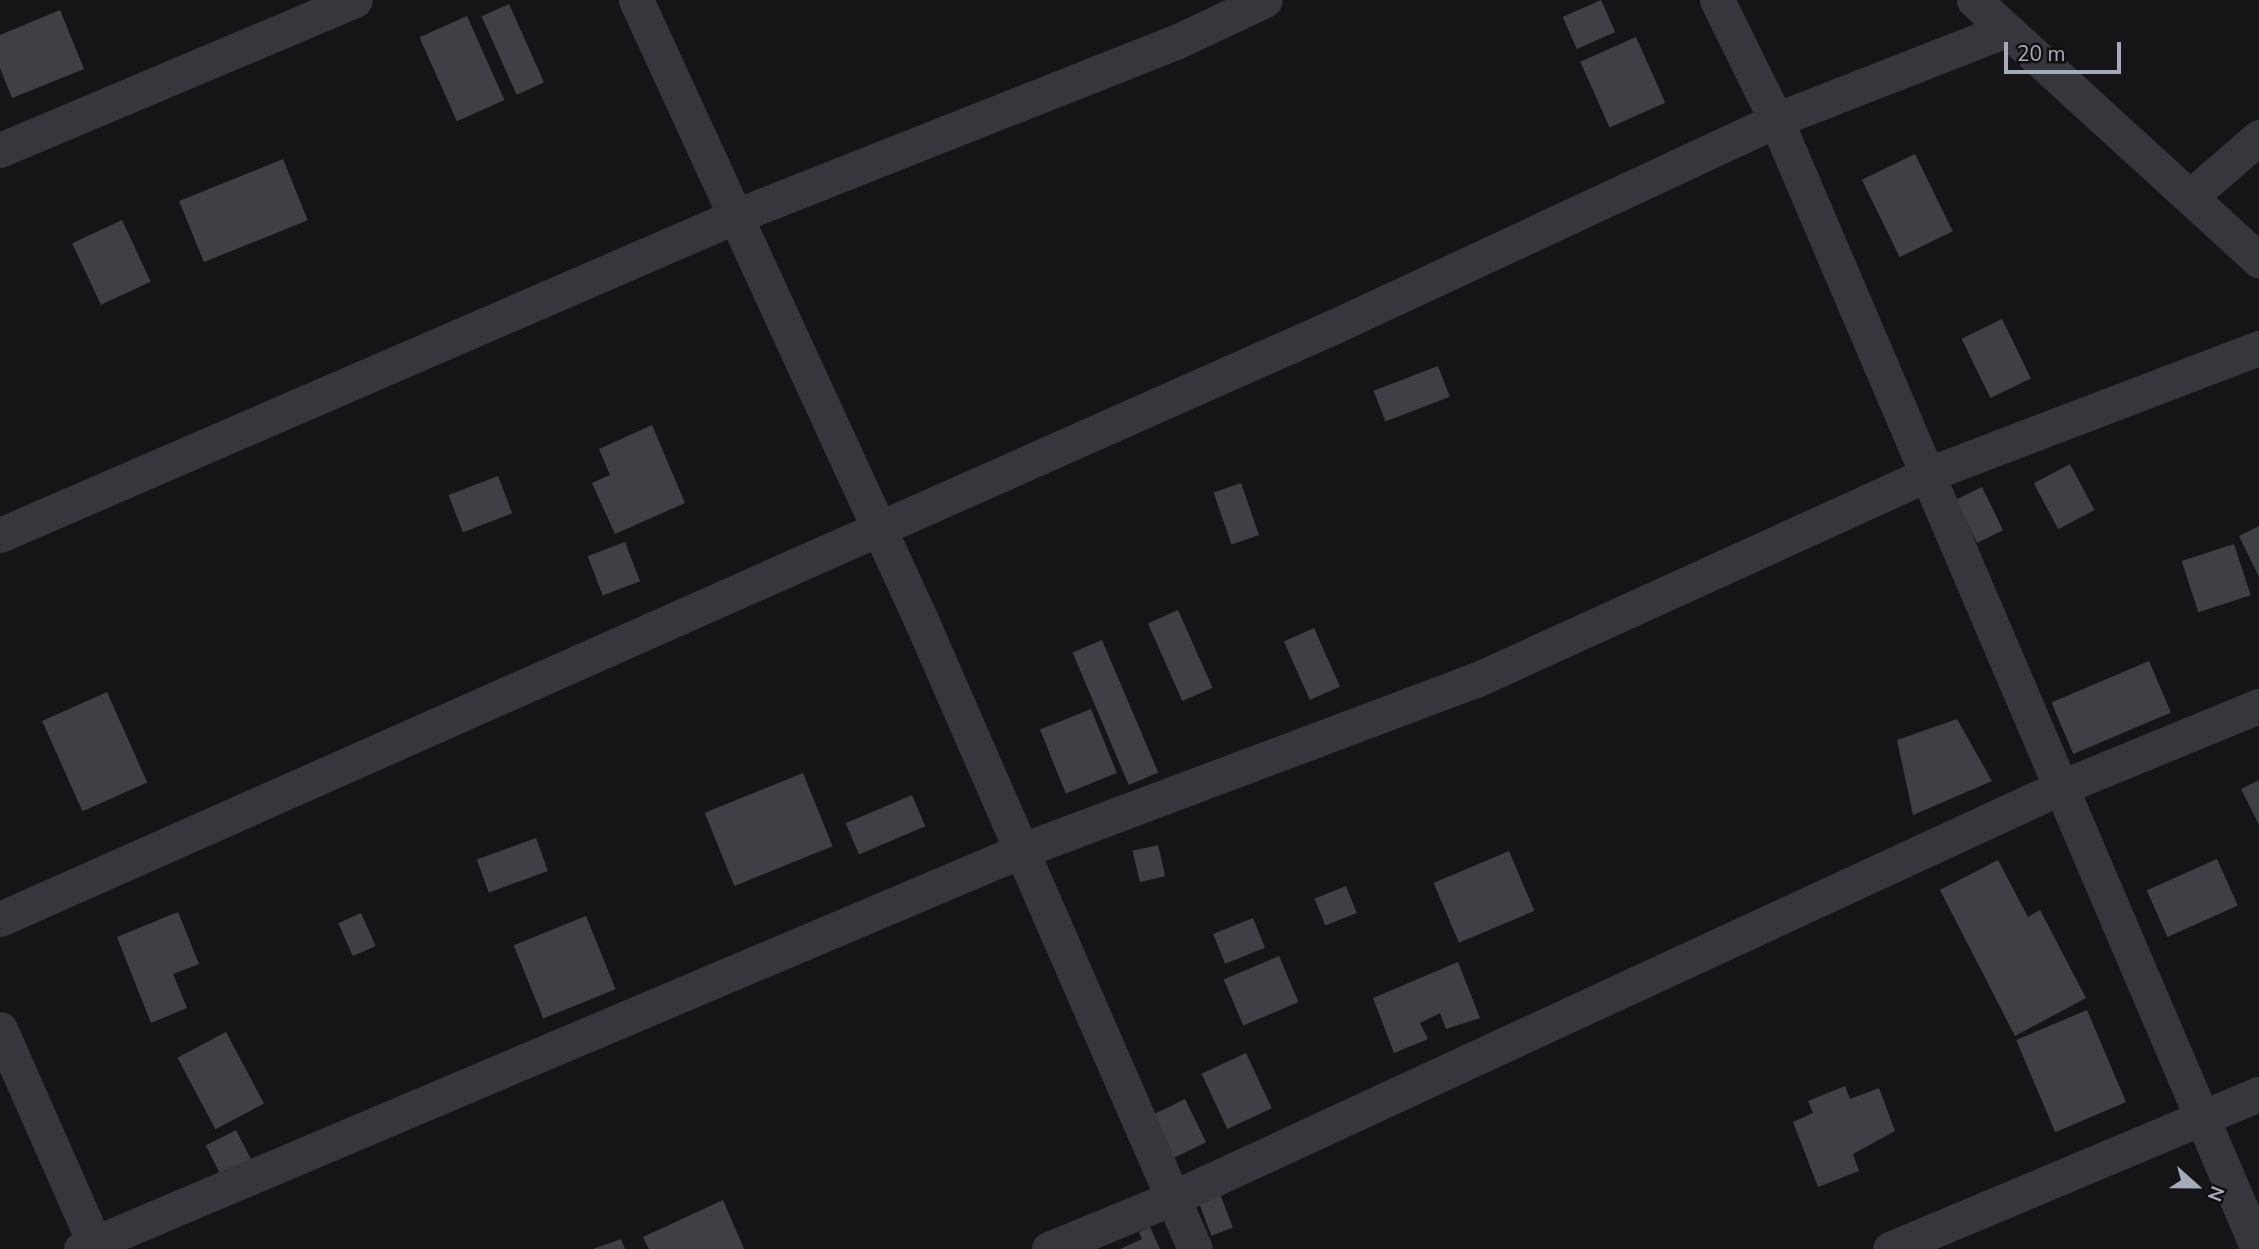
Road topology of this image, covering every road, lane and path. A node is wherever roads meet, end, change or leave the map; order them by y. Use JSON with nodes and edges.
{"nodes":[{"id":1,"x":355,"y":0,"type":"edge"},
{"id":2,"x":636,"y":0,"type":"edge"},
{"id":3,"x":1265,"y":0,"type":"edge"},
{"id":4,"x":1717,"y":0,"type":"edge"},
{"id":5,"x":1974,"y":0,"type":"edge"},
{"id":6,"x":2006,"y":30,"type":"junction"},
{"id":7,"x":1776,"y":121,"type":"junction"},
{"id":8,"x":2259,"y":137,"type":"edge"},
{"id":9,"x":0,"y":150,"type":"edge"},
{"id":10,"x":2191,"y":196,"type":"junction"},
{"id":11,"x":736,"y":216,"type":"junction"},
{"id":12,"x":2259,"y":260,"type":"edge"},
{"id":13,"x":2259,"y":348,"type":"edge"},
{"id":14,"x":1926,"y":475,"type":"junction"},
{"id":15,"x":877,"y":524,"type":"junction"},
{"id":16,"x":0,"y":535,"type":"edge"},
{"id":17,"x":2259,"y":706,"type":"edge"},
{"id":18,"x":2059,"y":788,"type":"junction"},
{"id":19,"x":1023,"y":850,"type":"junction"},
{"id":20,"x":0,"y":919,"type":"edge"},
{"id":21,"x":0,"y":1028,"type":"edge"},
{"id":22,"x":2259,"y":1094,"type":"edge"},
{"id":23,"x":2199,"y":1120,"type":"junction"},
{"id":24,"x":1173,"y":1198,"type":"junction"},
{"id":25,"x":90,"y":1247,"type":"edge"},
{"id":26,"x":1049,"y":1249,"type":"edge"},
{"id":27,"x":1195,"y":1249,"type":"edge"},
{"id":28,"x":1890,"y":1249,"type":"edge"},
{"id":29,"x":2258,"y":1249,"type":"edge"}],
"edges":[{"from":1,"to":9,"type":"street"},
{"from":2,"to":11,"type":"street"},
{"from":3,"to":11,"type":"street"},
{"from":4,"to":7,"type":"street"},
{"from":5,"to":6,"type":"street"},
{"from":6,"to":7,"type":"street"},
{"from":6,"to":10,"type":"street"},
{"from":7,"to":14,"type":"street"},
{"from":7,"to":15,"type":"street"},
{"from":8,"to":10,"type":"street"},
{"from":10,"to":12,"type":"street"},
{"from":11,"to":15,"type":"street"},
{"from":11,"to":16,"type":"street"},
{"from":13,"to":14,"type":"street"},
{"from":14,"to":18,"type":"street"},
{"from":14,"to":19,"type":"street"},
{"from":15,"to":19,"type":"street"},
{"from":15,"to":20,"type":"street"},
{"from":17,"to":18,"type":"street"},
{"from":18,"to":23,"type":"street"},
{"from":18,"to":24,"type":"street"},
{"from":19,"to":24,"type":"street"},
{"from":19,"to":25,"type":"street"},
{"from":21,"to":25,"type":"street"},
{"from":22,"to":23,"type":"street"},
{"from":23,"to":28,"type":"street"},
{"from":23,"to":29,"type":"street"},
{"from":24,"to":26,"type":"street"},
{"from":24,"to":27,"type":"street"}]}
